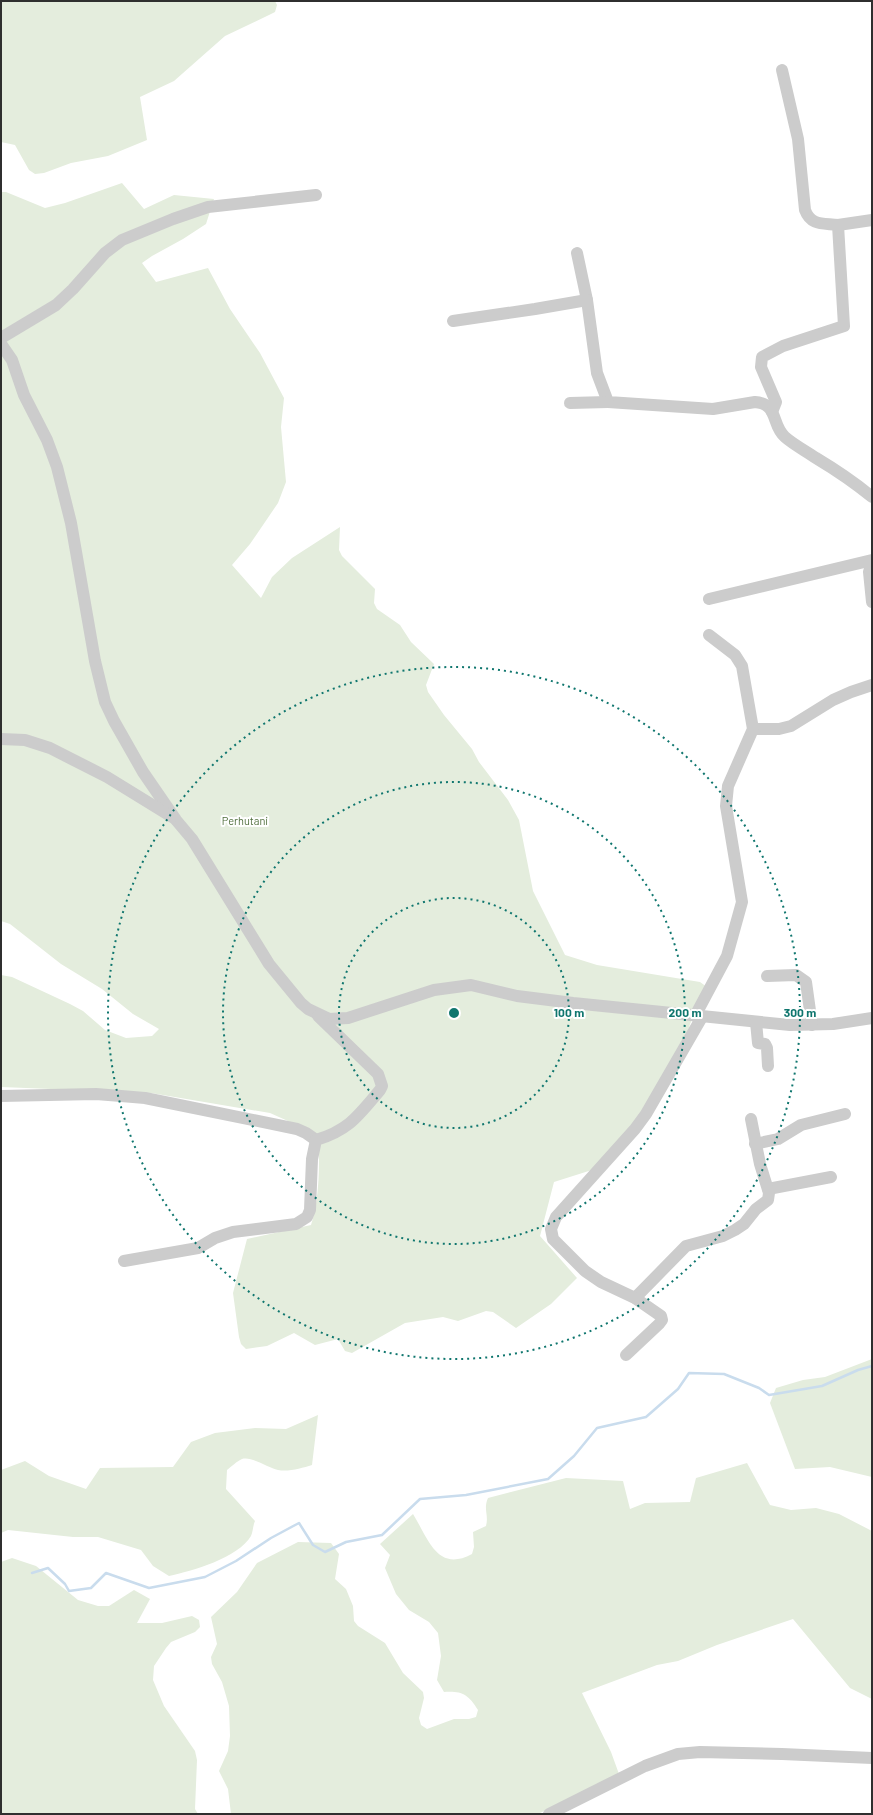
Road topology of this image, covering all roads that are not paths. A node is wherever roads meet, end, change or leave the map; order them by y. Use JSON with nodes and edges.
{"nodes":[{"id":1,"x":782,"y":70,"type":"dead end"},
{"id":2,"x":316,"y":195,"type":"dead end"},
{"id":3,"x":872,"y":220,"type":"edge"},
{"id":4,"x":838,"y":225,"type":"junction"},
{"id":5,"x":577,"y":253,"type":"dead end"},
{"id":6,"x":587,"y":300,"type":"junction"},
{"id":7,"x":453,"y":321,"type":"dead end"},
{"id":8,"x":1,"y":338,"type":"edge"},
{"id":9,"x":1,"y":344,"type":"edge"},
{"id":10,"x":608,"y":402,"type":"junction"},
{"id":11,"x":570,"y":404,"type":"dead end"},
{"id":12,"x":772,"y":412,"type":"junction"},
{"id":13,"x":872,"y":497,"type":"edge"},
{"id":14,"x":872,"y":562,"type":"edge"},
{"id":15,"x":709,"y":599,"type":"dead end"},
{"id":16,"x":872,"y":602,"type":"edge"},
{"id":17,"x":709,"y":635,"type":"dead end"},
{"id":18,"x":872,"y":685,"type":"edge"},
{"id":19,"x":753,"y":729,"type":"junction"},
{"id":20,"x":1,"y":739,"type":"edge"},
{"id":21,"x":176,"y":820,"type":"junction"},
{"id":22,"x":767,"y":976,"type":"dead end"},
{"id":23,"x":317,"y":1015,"type":"junction"},
{"id":24,"x":699,"y":1017,"type":"junction"},
{"id":25,"x":872,"y":1018,"type":"edge"},
{"id":26,"x":756,"y":1022,"type":"junction"},
{"id":27,"x":812,"y":1025,"type":"junction"},
{"id":28,"x":768,"y":1066,"type":"dead end"},
{"id":29,"x":1,"y":1096,"type":"edge"},
{"id":30,"x":845,"y":1114,"type":"dead end"},
{"id":31,"x":751,"y":1119,"type":"dead end"},
{"id":32,"x":316,"y":1140,"type":"junction"},
{"id":33,"x":755,"y":1144,"type":"junction"},
{"id":34,"x":831,"y":1177,"type":"dead end"},
{"id":35,"x":768,"y":1189,"type":"junction"},
{"id":36,"x":124,"y":1261,"type":"dead end"},
{"id":37,"x":635,"y":1298,"type":"junction"},
{"id":38,"x":626,"y":1355,"type":"dead end"},
{"id":39,"x":872,"y":1758,"type":"edge"},
{"id":40,"x":549,"y":1814,"type":"edge"}],
"edges":[{"from":1,"to":4,"type":"street"},
{"from":2,"to":8,"type":"street"},
{"from":3,"to":4,"type":"street"},
{"from":4,"to":12,"type":"street"},
{"from":5,"to":6,"type":"street"},
{"from":6,"to":7,"type":"street"},
{"from":6,"to":10,"type":"street"},
{"from":9,"to":21,"type":"street"},
{"from":10,"to":11,"type":"street"},
{"from":10,"to":12,"type":"street"},
{"from":12,"to":13,"type":"street"},
{"from":14,"to":15,"type":"street"},
{"from":14,"to":16,"type":"street"},
{"from":17,"to":19,"type":"street"},
{"from":18,"to":19,"type":"street"},
{"from":19,"to":24,"type":"street"},
{"from":20,"to":21,"type":"street"},
{"from":21,"to":23,"type":"street"},
{"from":22,"to":27,"type":"street"},
{"from":23,"to":24,"type":"street"},
{"from":23,"to":32,"type":"street"},
{"from":24,"to":26,"type":"street"},
{"from":24,"to":37,"type":"street"},
{"from":25,"to":27,"type":"street"},
{"from":26,"to":27,"type":"street"},
{"from":26,"to":28,"type":"street"},
{"from":29,"to":32,"type":"street"},
{"from":30,"to":33,"type":"street"},
{"from":31,"to":33,"type":"street"},
{"from":32,"to":36,"type":"street"},
{"from":33,"to":35,"type":"street"},
{"from":34,"to":35,"type":"street"},
{"from":35,"to":37,"type":"street"},
{"from":37,"to":38,"type":"street"},
{"from":39,"to":40,"type":"street"}]}
